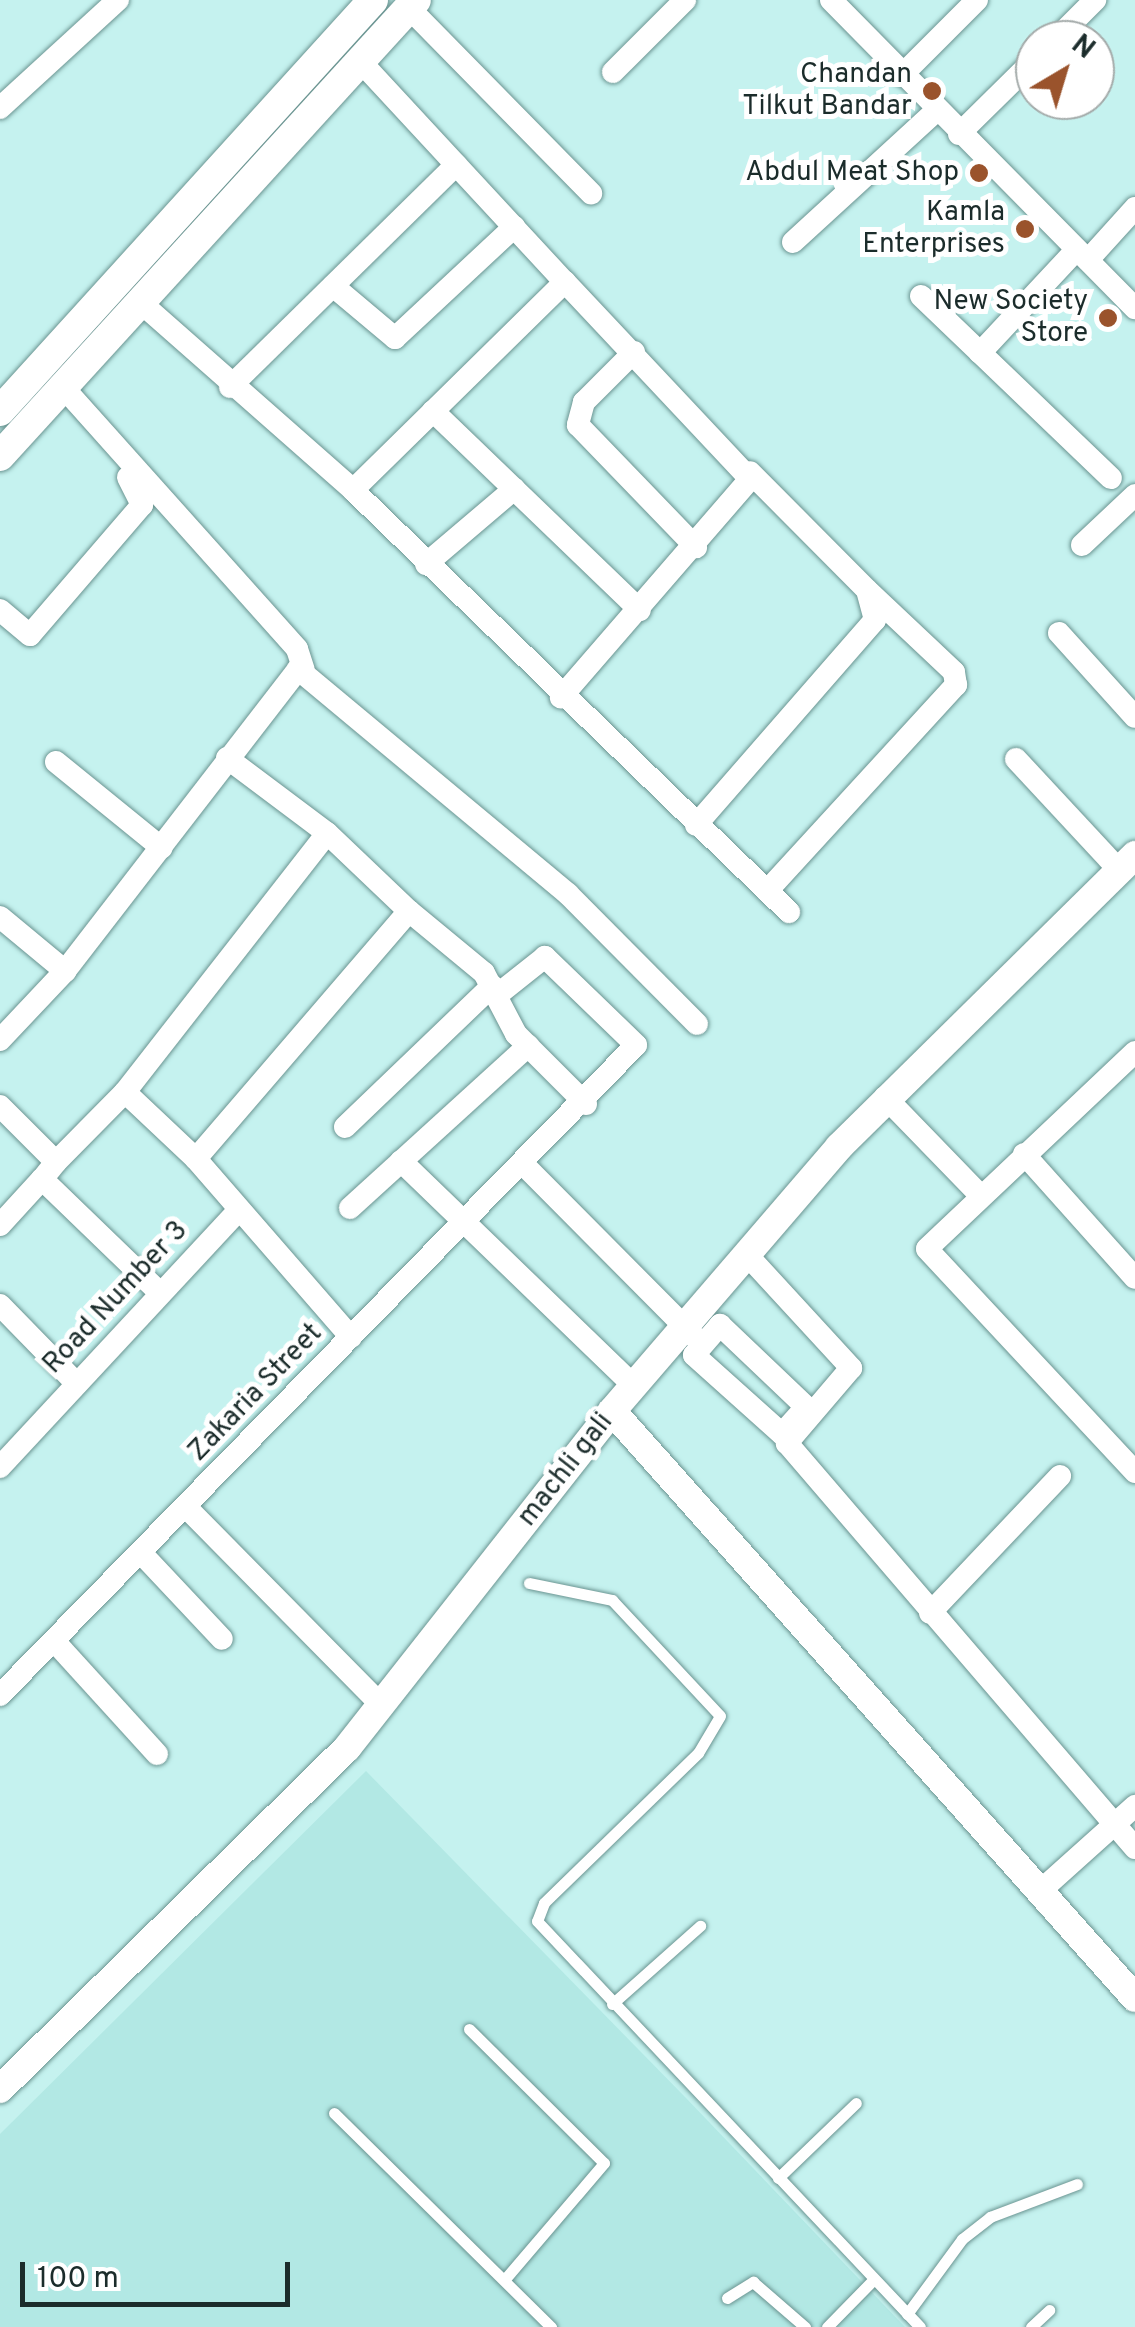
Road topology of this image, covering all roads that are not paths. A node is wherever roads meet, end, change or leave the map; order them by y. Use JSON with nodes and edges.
{"nodes":[{"id":1,"x":118,"y":0,"type":"edge"},
{"id":2,"x":373,"y":0,"type":"edge"},
{"id":3,"x":685,"y":0,"type":"edge"},
{"id":4,"x":977,"y":0,"type":"edge"},
{"id":5,"x":1096,"y":0,"type":"edge"},
{"id":6,"x":839,"y":3,"type":"edge"},
{"id":7,"x":412,"y":4,"type":"edge"},
{"id":8,"x":1076,"y":20,"type":"edge"},
{"id":9,"x":360,"y":61,"type":"junction"},
{"id":10,"x":613,"y":72,"type":"dead end"},
{"id":11,"x":902,"y":76,"type":"junction"},
{"id":12,"x":1015,"y":79,"type":"edge"},
{"id":13,"x":0,"y":108,"type":"edge"},
{"id":14,"x":936,"y":112,"type":"junction"},
{"id":15,"x":959,"y":134,"type":"junction"},
{"id":16,"x":456,"y":165,"type":"junction"},
{"id":17,"x":591,"y":193,"type":"dead end"},
{"id":18,"x":1135,"y":208,"type":"edge"},
{"id":19,"x":514,"y":227,"type":"junction"},
{"id":20,"x":793,"y":242,"type":"dead end"},
{"id":21,"x":1082,"y":255,"type":"junction"},
{"id":22,"x":565,"y":282,"type":"junction"},
{"id":23,"x":333,"y":286,"type":"junction"},
{"id":24,"x":922,"y":296,"type":"dead end"},
{"id":25,"x":140,"y":302,"type":"junction"},
{"id":26,"x":1135,"y":308,"type":"edge"},
{"id":27,"x":634,"y":352,"type":"junction"},
{"id":28,"x":980,"y":352,"type":"junction"},
{"id":29,"x":230,"y":387,"type":"junction"},
{"id":30,"x":57,"y":393,"type":"junction"},
{"id":31,"x":0,"y":411,"type":"edge"},
{"id":32,"x":433,"y":411,"type":"junction"},
{"id":33,"x":0,"y":456,"type":"edge"},
{"id":34,"x":750,"y":472,"type":"junction"},
{"id":35,"x":1111,"y":478,"type":"dead end"},
{"id":36,"x":514,"y":489,"type":"junction"},
{"id":37,"x":352,"y":490,"type":"junction"},
{"id":38,"x":1135,"y":495,"type":"edge"},
{"id":39,"x":1082,"y":545,"type":"dead end"},
{"id":40,"x":696,"y":548,"type":"junction"},
{"id":41,"x":426,"y":564,"type":"junction"},
{"id":42,"x":866,"y":590,"type":"junction"},
{"id":43,"x":0,"y":610,"type":"edge"},
{"id":44,"x":640,"y":610,"type":"junction"},
{"id":45,"x":1059,"y":632,"type":"dead end"},
{"id":46,"x":304,"y":670,"type":"junction"},
{"id":47,"x":561,"y":697,"type":"junction"},
{"id":48,"x":1135,"y":717,"type":"edge"},
{"id":49,"x":227,"y":758,"type":"junction"},
{"id":50,"x":1016,"y":758,"type":"dead end"},
{"id":51,"x":56,"y":762,"type":"dead end"},
{"id":52,"x":696,"y":825,"type":"junction"},
{"id":53,"x":326,"y":834,"type":"junction"},
{"id":54,"x":162,"y":848,"type":"junction"},
{"id":55,"x":1127,"y":862,"type":"edge"},
{"id":56,"x":768,"y":891,"type":"junction"},
{"id":57,"x":409,"y":911,"type":"junction"},
{"id":58,"x":790,"y":912,"type":"dead end"},
{"id":59,"x":0,"y":917,"type":"edge"},
{"id":60,"x":64,"y":971,"type":"junction"},
{"id":61,"x":494,"y":991,"type":"junction"},
{"id":62,"x":696,"y":1024,"type":"dead end"},
{"id":63,"x":0,"y":1040,"type":"edge"},
{"id":64,"x":528,"y":1046,"type":"junction"},
{"id":65,"x":1134,"y":1057,"type":"edge"},
{"id":66,"x":125,"y":1092,"type":"junction"},
{"id":67,"x":885,"y":1097,"type":"junction"},
{"id":68,"x":586,"y":1104,"type":"junction"},
{"id":69,"x":0,"y":1106,"type":"edge"},
{"id":70,"x":345,"y":1127,"type":"dead end"},
{"id":71,"x":1024,"y":1154,"type":"junction"},
{"id":72,"x":196,"y":1159,"type":"junction"},
{"id":73,"x":401,"y":1161,"type":"junction"},
{"id":74,"x":525,"y":1166,"type":"junction"},
{"id":75,"x":49,"y":1171,"type":"junction"},
{"id":76,"x":980,"y":1196,"type":"junction"},
{"id":77,"x":350,"y":1208,"type":"dead end"},
{"id":78,"x":235,"y":1214,"type":"junction"},
{"id":79,"x":0,"y":1225,"type":"edge"},
{"id":80,"x":463,"y":1226,"type":"junction"},
{"id":81,"x":749,"y":1257,"type":"junction"},
{"id":82,"x":1135,"y":1278,"type":"edge"},
{"id":83,"x":159,"y":1292,"type":"junction"},
{"id":84,"x":0,"y":1305,"type":"edge"},
{"id":85,"x":352,"y":1337,"type":"junction"},
{"id":86,"x":695,"y":1338,"type":"junction"},
{"id":87,"x":77,"y":1384,"type":"junction"},
{"id":88,"x":635,"y":1387,"type":"junction"},
{"id":89,"x":612,"y":1411,"type":"junction"},
{"id":90,"x":789,"y":1432,"type":"junction"},
{"id":91,"x":0,"y":1467,"type":"edge"},
{"id":92,"x":1135,"y":1472,"type":"edge"},
{"id":93,"x":1060,"y":1476,"type":"dead end"},
{"id":94,"x":187,"y":1508,"type":"junction"},
{"id":95,"x":144,"y":1555,"type":"junction"},
{"id":96,"x":529,"y":1583,"type":"dead end"},
{"id":97,"x":930,"y":1613,"type":"junction"},
{"id":98,"x":222,"y":1640,"type":"dead end"},
{"id":99,"x":56,"y":1643,"type":"junction"},
{"id":100,"x":0,"y":1696,"type":"edge"},
{"id":101,"x":381,"y":1705,"type":"junction"},
{"id":102,"x":157,"y":1754,"type":"dead end"},
{"id":103,"x":1135,"y":1806,"type":"edge"},
{"id":104,"x":1114,"y":1825,"type":"junction"},
{"id":105,"x":1135,"y":1848,"type":"edge"},
{"id":106,"x":1039,"y":1892,"type":"junction"},
{"id":107,"x":700,"y":1926,"type":"dead end"},
{"id":108,"x":1135,"y":1998,"type":"edge"},
{"id":109,"x":612,"y":2004,"type":"junction"},
{"id":110,"x":469,"y":2030,"type":"dead end"},
{"id":111,"x":0,"y":2089,"type":"edge"},
{"id":112,"x":856,"y":2103,"type":"dead end"},
{"id":113,"x":334,"y":2113,"type":"dead end"},
{"id":114,"x":778,"y":2178,"type":"junction"},
{"id":115,"x":1076,"y":2184,"type":"dead end"},
{"id":116,"x":504,"y":2279,"type":"junction"},
{"id":117,"x":872,"y":2280,"type":"junction"},
{"id":118,"x":726,"y":2298,"type":"dead end"},
{"id":119,"x":1049,"y":2310,"type":"dead end"},
{"id":120,"x":907,"y":2314,"type":"junction"},
{"id":121,"x":551,"y":2327,"type":"edge"},
{"id":122,"x":805,"y":2327,"type":"edge"},
{"id":123,"x":827,"y":2327,"type":"edge"},
{"id":124,"x":920,"y":2327,"type":"edge"},
{"id":125,"x":1031,"y":2327,"type":"edge"}],
"edges":[{"from":1,"to":13,"type":"street"},
{"from":2,"to":31,"type":"main road"},
{"from":3,"to":10,"type":"street"},
{"from":4,"to":11,"type":"street"},
{"from":5,"to":8,"type":"street"},
{"from":6,"to":11,"type":"street"},
{"from":7,"to":9,"type":"main road"},
{"from":7,"to":17,"type":"street"},
{"from":9,"to":16,"type":"street"},
{"from":9,"to":25,"type":"main road"},
{"from":11,"to":14,"type":"street"},
{"from":12,"to":15,"type":"street"},
{"from":14,"to":15,"type":"street"},
{"from":14,"to":20,"type":"street"},
{"from":15,"to":21,"type":"street"},
{"from":16,"to":19,"type":"street"},
{"from":16,"to":23,"type":"street"},
{"from":18,"to":21,"type":"street"},
{"from":19,"to":22,"type":"street"},
{"from":19,"to":23,"type":"street"},
{"from":21,"to":26,"type":"street"},
{"from":21,"to":28,"type":"street"},
{"from":22,"to":27,"type":"street"},
{"from":22,"to":32,"type":"street"},
{"from":23,"to":29,"type":"street"},
{"from":24,"to":28,"type":"street"},
{"from":25,"to":29,"type":"street"},
{"from":25,"to":30,"type":"main road"},
{"from":27,"to":34,"type":"street"},
{"from":27,"to":40,"type":"street"},
{"from":28,"to":35,"type":"street"},
{"from":29,"to":37,"type":"street"},
{"from":30,"to":33,"type":"main road"},
{"from":30,"to":43,"type":"street"},
{"from":30,"to":46,"type":"street"},
{"from":32,"to":36,"type":"street"},
{"from":32,"to":37,"type":"street"},
{"from":34,"to":40,"type":"street"},
{"from":34,"to":42,"type":"street"},
{"from":36,"to":41,"type":"street"},
{"from":36,"to":44,"type":"street"},
{"from":37,"to":41,"type":"street"},
{"from":38,"to":39,"type":"street"},
{"from":40,"to":44,"type":"street"},
{"from":41,"to":47,"type":"street"},
{"from":42,"to":52,"type":"street"},
{"from":42,"to":56,"type":"street"},
{"from":44,"to":47,"type":"street"},
{"from":45,"to":48,"type":"street"},
{"from":46,"to":49,"type":"street"},
{"from":46,"to":62,"type":"street"},
{"from":47,"to":52,"type":"street"},
{"from":49,"to":53,"type":"street"},
{"from":49,"to":54,"type":"street"},
{"from":50,"to":55,"type":"street"},
{"from":51,"to":54,"type":"street"},
{"from":52,"to":56,"type":"street"},
{"from":53,"to":57,"type":"street"},
{"from":53,"to":66,"type":"street"},
{"from":54,"to":60,"type":"street"},
{"from":55,"to":67,"type":"street","name":"machli gali"},
{"from":56,"to":58,"type":"street"},
{"from":57,"to":61,"type":"street"},
{"from":57,"to":72,"type":"street"},
{"from":59,"to":60,"type":"street"},
{"from":60,"to":63,"type":"street"},
{"from":61,"to":64,"type":"street"},
{"from":61,"to":68,"type":"street","name":"Zakaria Street"},
{"from":61,"to":70,"type":"street"},
{"from":64,"to":68,"type":"street"},
{"from":64,"to":73,"type":"street"},
{"from":65,"to":71,"type":"street"},
{"from":66,"to":72,"type":"street"},
{"from":66,"to":75,"type":"street"},
{"from":67,"to":76,"type":"street"},
{"from":67,"to":81,"type":"street","name":"machli gali"},
{"from":68,"to":74,"type":"street","name":"Zakaria Street"},
{"from":69,"to":75,"type":"street"},
{"from":71,"to":76,"type":"street"},
{"from":71,"to":82,"type":"street"},
{"from":72,"to":78,"type":"street"},
{"from":73,"to":77,"type":"street"},
{"from":73,"to":80,"type":"street"},
{"from":74,"to":80,"type":"street","name":"Zakaria Street"},
{"from":74,"to":86,"type":"street"},
{"from":75,"to":79,"type":"street"},
{"from":75,"to":83,"type":"street"},
{"from":76,"to":92,"type":"street"},
{"from":78,"to":83,"type":"street","name":"Road Number 3"},
{"from":78,"to":85,"type":"street"},
{"from":80,"to":85,"type":"street","name":"Zakaria Street"},
{"from":80,"to":88,"type":"street"},
{"from":81,"to":86,"type":"street","name":"machli gali"},
{"from":81,"to":90,"type":"street"},
{"from":83,"to":87,"type":"street","name":"Road Number 3"},
{"from":84,"to":87,"type":"street"},
{"from":85,"to":94,"type":"street","name":"Zakaria Street"},
{"from":86,"to":88,"type":"street","name":"machli gali"},
{"from":86,"to":90,"type":"street"},
{"from":86,"to":90,"type":"street"},
{"from":87,"to":91,"type":"street","name":"Road Number 3"},
{"from":88,"to":89,"type":"street","name":"machli gali"},
{"from":89,"to":101,"type":"street","name":"machli gali"},
{"from":89,"to":106,"type":"street"},
{"from":90,"to":97,"type":"street"},
{"from":93,"to":97,"type":"street"},
{"from":94,"to":95,"type":"street","name":"Zakaria Street"},
{"from":94,"to":101,"type":"street"},
{"from":95,"to":98,"type":"street"},
{"from":95,"to":99,"type":"street","name":"Zakaria Street"},
{"from":96,"to":109,"type":"lane"},
{"from":97,"to":104,"type":"street"},
{"from":99,"to":100,"type":"street","name":"Zakaria Street"},
{"from":99,"to":102,"type":"street"},
{"from":101,"to":111,"type":"street","name":"machli gali"},
{"from":103,"to":104,"type":"street"},
{"from":104,"to":105,"type":"street"},
{"from":104,"to":106,"type":"street"},
{"from":106,"to":108,"type":"street"},
{"from":107,"to":109,"type":"lane"},
{"from":109,"to":114,"type":"lane"},
{"from":110,"to":116,"type":"lane"},
{"from":112,"to":114,"type":"lane"},
{"from":113,"to":116,"type":"lane"},
{"from":114,"to":117,"type":"lane"},
{"from":115,"to":120,"type":"lane"},
{"from":116,"to":121,"type":"lane"},
{"from":117,"to":120,"type":"lane"},
{"from":117,"to":123,"type":"lane"},
{"from":118,"to":122,"type":"lane"},
{"from":119,"to":125,"type":"lane"},
{"from":120,"to":124,"type":"lane"}]}
